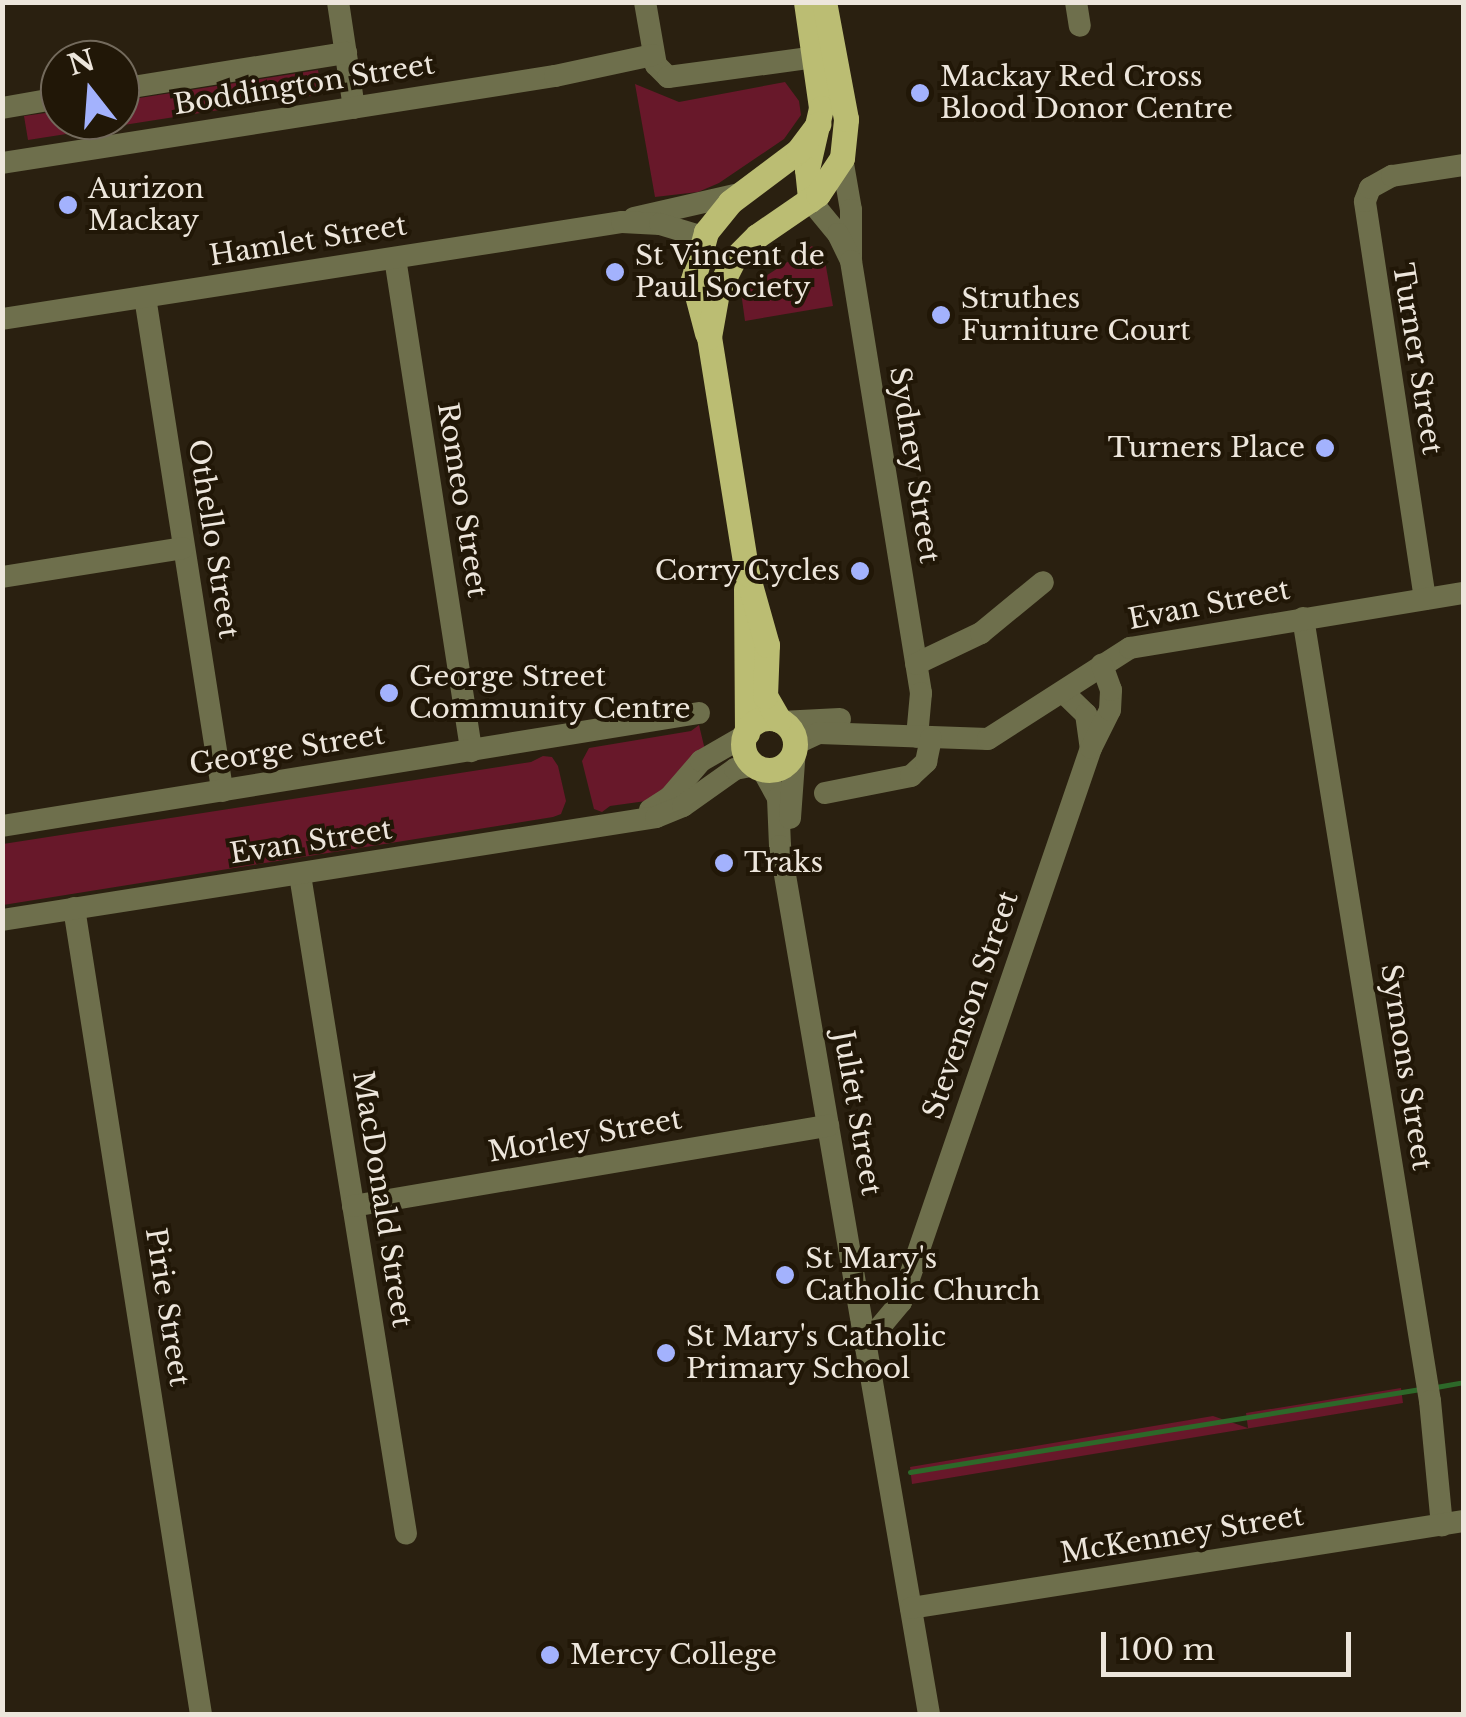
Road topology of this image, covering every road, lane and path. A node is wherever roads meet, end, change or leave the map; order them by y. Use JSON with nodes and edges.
{"nodes":[{"id":1,"x":338,"y":2,"type":"edge"},
{"id":2,"x":645,"y":2,"type":"edge"},
{"id":3,"x":806,"y":2,"type":"edge"},
{"id":4,"x":824,"y":2,"type":"edge"},
{"id":5,"x":1076,"y":2,"type":"edge"},
{"id":6,"x":1080,"y":26,"type":"dead end"},
{"id":7,"x":346,"y":53,"type":"junction"},
{"id":8,"x":825,"y":59,"type":"junction"},
{"id":9,"x":656,"y":62,"type":"junction"},
{"id":10,"x":140,"y":86,"type":"edge"},
{"id":11,"x":40,"y":101,"type":"edge"},
{"id":12,"x":2,"y":108,"type":"edge"},
{"id":13,"x":354,"y":108,"type":"junction"},
{"id":14,"x":818,"y":124,"type":"junction"},
{"id":15,"x":842,"y":158,"type":"junction"},
{"id":16,"x":2,"y":163,"type":"edge"},
{"id":17,"x":1464,"y":165,"type":"edge"},
{"id":18,"x":740,"y":194,"type":"junction"},
{"id":19,"x":803,"y":205,"type":"junction"},
{"id":20,"x":622,"y":222,"type":"junction"},
{"id":21,"x":704,"y":237,"type":"junction"},
{"id":22,"x":394,"y":258,"type":"junction"},
{"id":23,"x":851,"y":260,"type":"junction"},
{"id":24,"x":145,"y":297,"type":"junction"},
{"id":25,"x":2,"y":318,"type":"edge"},
{"id":26,"x":709,"y":338,"type":"junction"},
{"id":27,"x":184,"y":548,"type":"junction"},
{"id":28,"x":747,"y":574,"type":"junction"},
{"id":29,"x":2,"y":577,"type":"edge"},
{"id":30,"x":1044,"y":582,"type":"dead end"},
{"id":31,"x":1464,"y":593,"type":"edge"},
{"id":32,"x":1425,"y":599,"type":"junction"},
{"id":33,"x":1303,"y":618,"type":"junction"},
{"id":34,"x":1102,"y":665,"type":"junction"},
{"id":35,"x":916,"y":671,"type":"junction"},
{"id":36,"x":1063,"y":692,"type":"junction"},
{"id":37,"x":699,"y":714,"type":"dead end"},
{"id":38,"x":780,"y":721,"type":"junction"},
{"id":39,"x":746,"y":734,"type":"junction"},
{"id":40,"x":911,"y":736,"type":"junction"},
{"id":41,"x":795,"y":747,"type":"junction"},
{"id":42,"x":1091,"y":748,"type":"junction"},
{"id":43,"x":471,"y":751,"type":"junction"},
{"id":44,"x":758,"y":767,"type":"junction"},
{"id":45,"x":222,"y":790,"type":"junction"},
{"id":46,"x":825,"y":793,"type":"dead end"},
{"id":47,"x":629,"y":821,"type":"junction"},
{"id":48,"x":2,"y":826,"type":"edge"},
{"id":49,"x":300,"y":875,"type":"junction"},
{"id":50,"x":786,"y":876,"type":"junction"},
{"id":51,"x":74,"y":908,"type":"junction"},
{"id":52,"x":2,"y":920,"type":"edge"},
{"id":53,"x":828,"y":1126,"type":"junction"},
{"id":54,"x":352,"y":1206,"type":"junction"},
{"id":55,"x":908,"y":1282,"type":"junction"},
{"id":56,"x":857,"y":1298,"type":"junction"},
{"id":57,"x":865,"y":1344,"type":"junction"},
{"id":58,"x":1453,"y":1523,"type":"edge"},
{"id":59,"x":406,"y":1534,"type":"dead end"},
{"id":60,"x":910,"y":1608,"type":"junction"},
{"id":61,"x":201,"y":1714,"type":"edge"},
{"id":62,"x":928,"y":1714,"type":"edge"}],
"edges":[{"from":1,"to":7,"type":"street"},
{"from":2,"to":9,"type":"street"},
{"from":3,"to":8,"type":"main road"},
{"from":4,"to":8,"type":"main road"},
{"from":5,"to":6,"type":"street"},
{"from":7,"to":10,"type":"street","name":"Boddington Street"},
{"from":7,"to":13,"type":"street"},
{"from":8,"to":9,"type":"street","name":"Boddington Street"},
{"from":8,"to":14,"type":"main road"},
{"from":8,"to":15,"type":"main road"},
{"from":9,"to":13,"type":"street","name":"Boddington Street"},
{"from":11,"to":12,"type":"street"},
{"from":13,"to":16,"type":"street","name":"Boddington Street"},
{"from":14,"to":18,"type":"main road"},
{"from":14,"to":19,"type":"main road"},
{"from":15,"to":19,"type":"main road"},
{"from":15,"to":23,"type":"street","name":"Sydney Street"},
{"from":17,"to":32,"type":"street","name":"Turner Street"},
{"from":18,"to":20,"type":"street","name":"Hamlet Street"},
{"from":18,"to":21,"type":"main road"},
{"from":19,"to":21,"type":"main road"},
{"from":19,"to":23,"type":"street"},
{"from":19,"to":26,"type":"main road"},
{"from":20,"to":21,"type":"street","name":"Hamlet Street"},
{"from":20,"to":22,"type":"street","name":"Hamlet Street"},
{"from":21,"to":26,"type":"main road"},
{"from":22,"to":24,"type":"street","name":"Hamlet Street"},
{"from":22,"to":43,"type":"street","name":"Romeo Street"},
{"from":23,"to":35,"type":"street","name":"Sydney Street"},
{"from":24,"to":25,"type":"street","name":"Hamlet Street"},
{"from":24,"to":27,"type":"street","name":"Othello Street"},
{"from":26,"to":28,"type":"main road"},
{"from":27,"to":29,"type":"street"},
{"from":27,"to":45,"type":"street","name":"Othello Street"},
{"from":28,"to":38,"type":"main road"},
{"from":28,"to":39,"type":"main road"},
{"from":30,"to":35,"type":"street"},
{"from":31,"to":32,"type":"street","name":"Evan Street"},
{"from":32,"to":33,"type":"street","name":"Evan Street"},
{"from":33,"to":34,"type":"street","name":"Evan Street"},
{"from":33,"to":58,"type":"street","name":"Symons Street"},
{"from":34,"to":36,"type":"street","name":"Evan Street"},
{"from":34,"to":42,"type":"street","name":"Stevenson Street"},
{"from":35,"to":40,"type":"street","name":"Sydney Street"},
{"from":36,"to":40,"type":"street","name":"Evan Street"},
{"from":36,"to":42,"type":"street"},
{"from":37,"to":43,"type":"street","name":"George Street"},
{"from":38,"to":39,"type":"main road"},
{"from":38,"to":40,"type":"street","name":"Evan Street"},
{"from":38,"to":41,"type":"main road"},
{"from":39,"to":44,"type":"main road"},
{"from":39,"to":47,"type":"street","name":"Evan Street"},
{"from":40,"to":41,"type":"street","name":"Evan Street"},
{"from":40,"to":46,"type":"street"},
{"from":41,"to":44,"type":"main road"},
{"from":41,"to":50,"type":"street","name":"Juliet Street"},
{"from":42,"to":55,"type":"street","name":"Stevenson Street"},
{"from":43,"to":45,"type":"street","name":"George Street"},
{"from":44,"to":47,"type":"street","name":"Evan Street"},
{"from":44,"to":50,"type":"street","name":"Juliet Street"},
{"from":45,"to":48,"type":"street","name":"George Street"},
{"from":47,"to":49,"type":"street","name":"Evan Street"},
{"from":49,"to":51,"type":"street","name":"Evan Street"},
{"from":49,"to":54,"type":"street","name":"MacDonald Street"},
{"from":50,"to":53,"type":"street","name":"Juliet Street"},
{"from":51,"to":52,"type":"street","name":"Evan Street"},
{"from":51,"to":61,"type":"street","name":"Pirie Street"},
{"from":53,"to":54,"type":"street","name":"Morley Street"},
{"from":53,"to":56,"type":"street","name":"Juliet Street"},
{"from":54,"to":59,"type":"street","name":"MacDonald Street"},
{"from":55,"to":56,"type":"street"},
{"from":55,"to":57,"type":"street","name":"Stevenson Street"},
{"from":56,"to":57,"type":"street","name":"Juliet Street"},
{"from":57,"to":60,"type":"street","name":"Juliet Street"},
{"from":58,"to":60,"type":"street","name":"McKenney Street"},
{"from":60,"to":62,"type":"street","name":"Juliet Street"}]}
